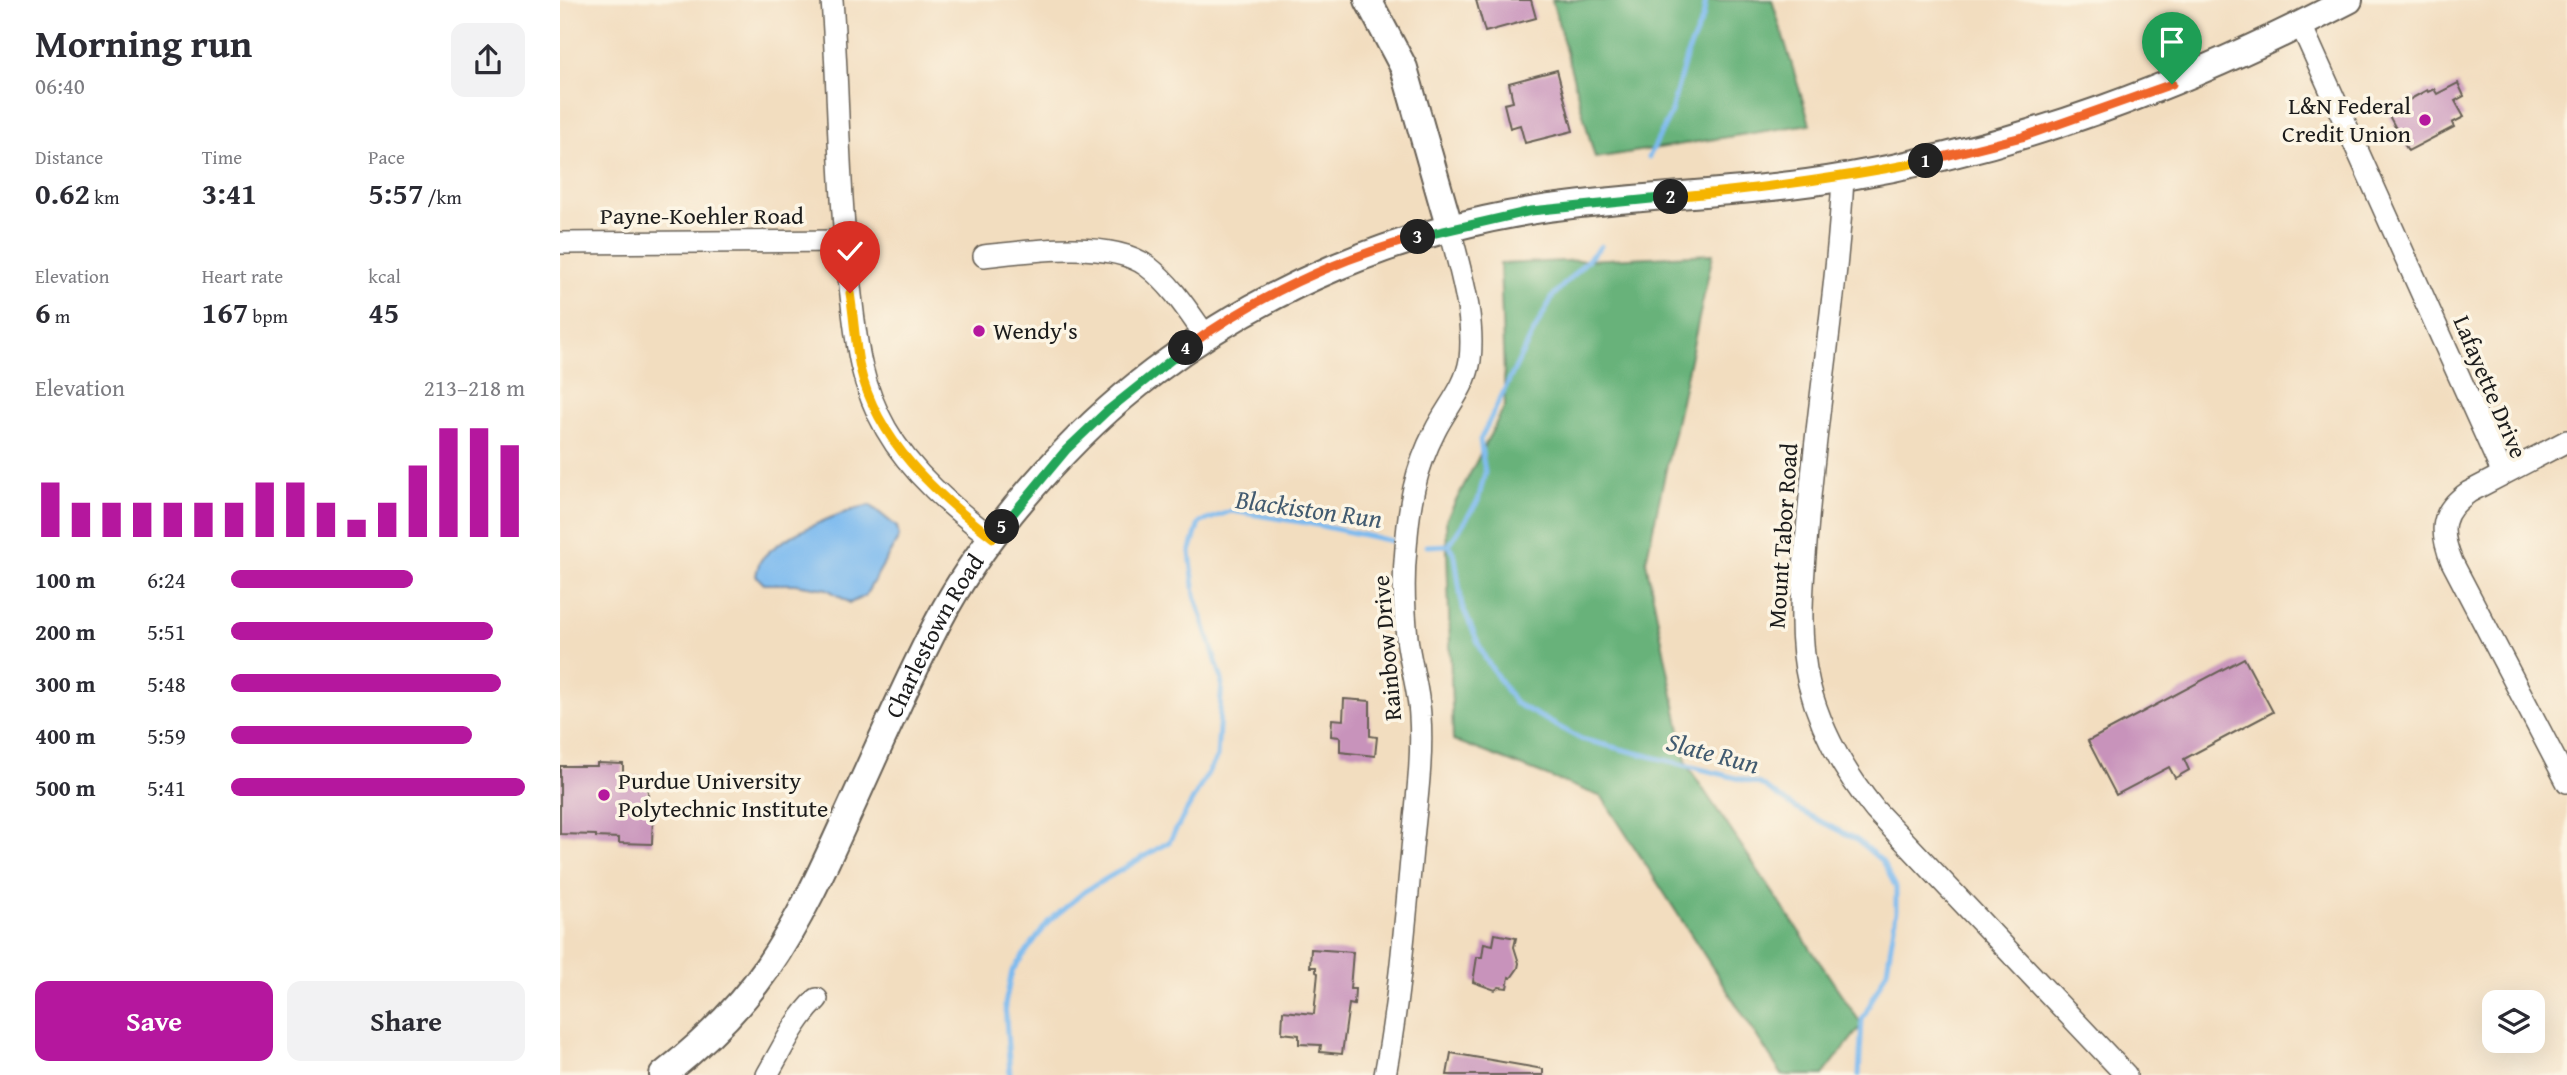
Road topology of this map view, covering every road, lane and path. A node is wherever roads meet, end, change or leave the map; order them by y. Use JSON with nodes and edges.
{"nodes":[{"id":1,"x":832,"y":0,"type":"edge"},
{"id":2,"x":1368,"y":0,"type":"edge"},
{"id":3,"x":2349,"y":0,"type":"edge"},
{"id":4,"x":2301,"y":25,"type":"junction"},
{"id":5,"x":1843,"y":178,"type":"junction"},
{"id":6,"x":1450,"y":229,"type":"junction"},
{"id":7,"x":844,"y":240,"type":"junction"},
{"id":8,"x":560,"y":243,"type":"edge"},
{"id":9,"x":984,"y":256,"type":"dead end"},
{"id":10,"x":1206,"y":335,"type":"junction"},
{"id":11,"x":2567,"y":441,"type":"edge"},
{"id":12,"x":2503,"y":474,"type":"junction"},
{"id":13,"x":993,"y":538,"type":"junction"},
{"id":14,"x":2567,"y":782,"type":"edge"},
{"id":15,"x":817,"y":999,"type":"dead end"},
{"id":16,"x":663,"y":1075,"type":"edge"},
{"id":17,"x":767,"y":1075,"type":"edge"},
{"id":18,"x":1385,"y":1075,"type":"edge"},
{"id":19,"x":2126,"y":1075,"type":"edge"}],
"edges":[{"from":1,"to":7,"type":"street"},
{"from":2,"to":6,"type":"main road"},
{"from":3,"to":4,"type":"main road","name":"Charlestown Road"},
{"from":4,"to":5,"type":"main road","name":"Charlestown Road"},
{"from":4,"to":12,"type":"street","name":"Lafayette Drive"},
{"from":5,"to":6,"type":"main road","name":"Charlestown Road"},
{"from":5,"to":19,"type":"street","name":"Mount Tabor Road"},
{"from":6,"to":10,"type":"main road","name":"Charlestown Road"},
{"from":6,"to":18,"type":"street","name":"Rainbow Drive"},
{"from":7,"to":8,"type":"street","name":"Payne-Koehler Road"},
{"from":7,"to":13,"type":"street"},
{"from":9,"to":10,"type":"street"},
{"from":10,"to":13,"type":"main road","name":"Charlestown Road"},
{"from":11,"to":12,"type":"street"},
{"from":12,"to":14,"type":"street","name":"Lafayette Drive"},
{"from":13,"to":16,"type":"main road","name":"Charlestown Road"},
{"from":15,"to":17,"type":"street"}]}
